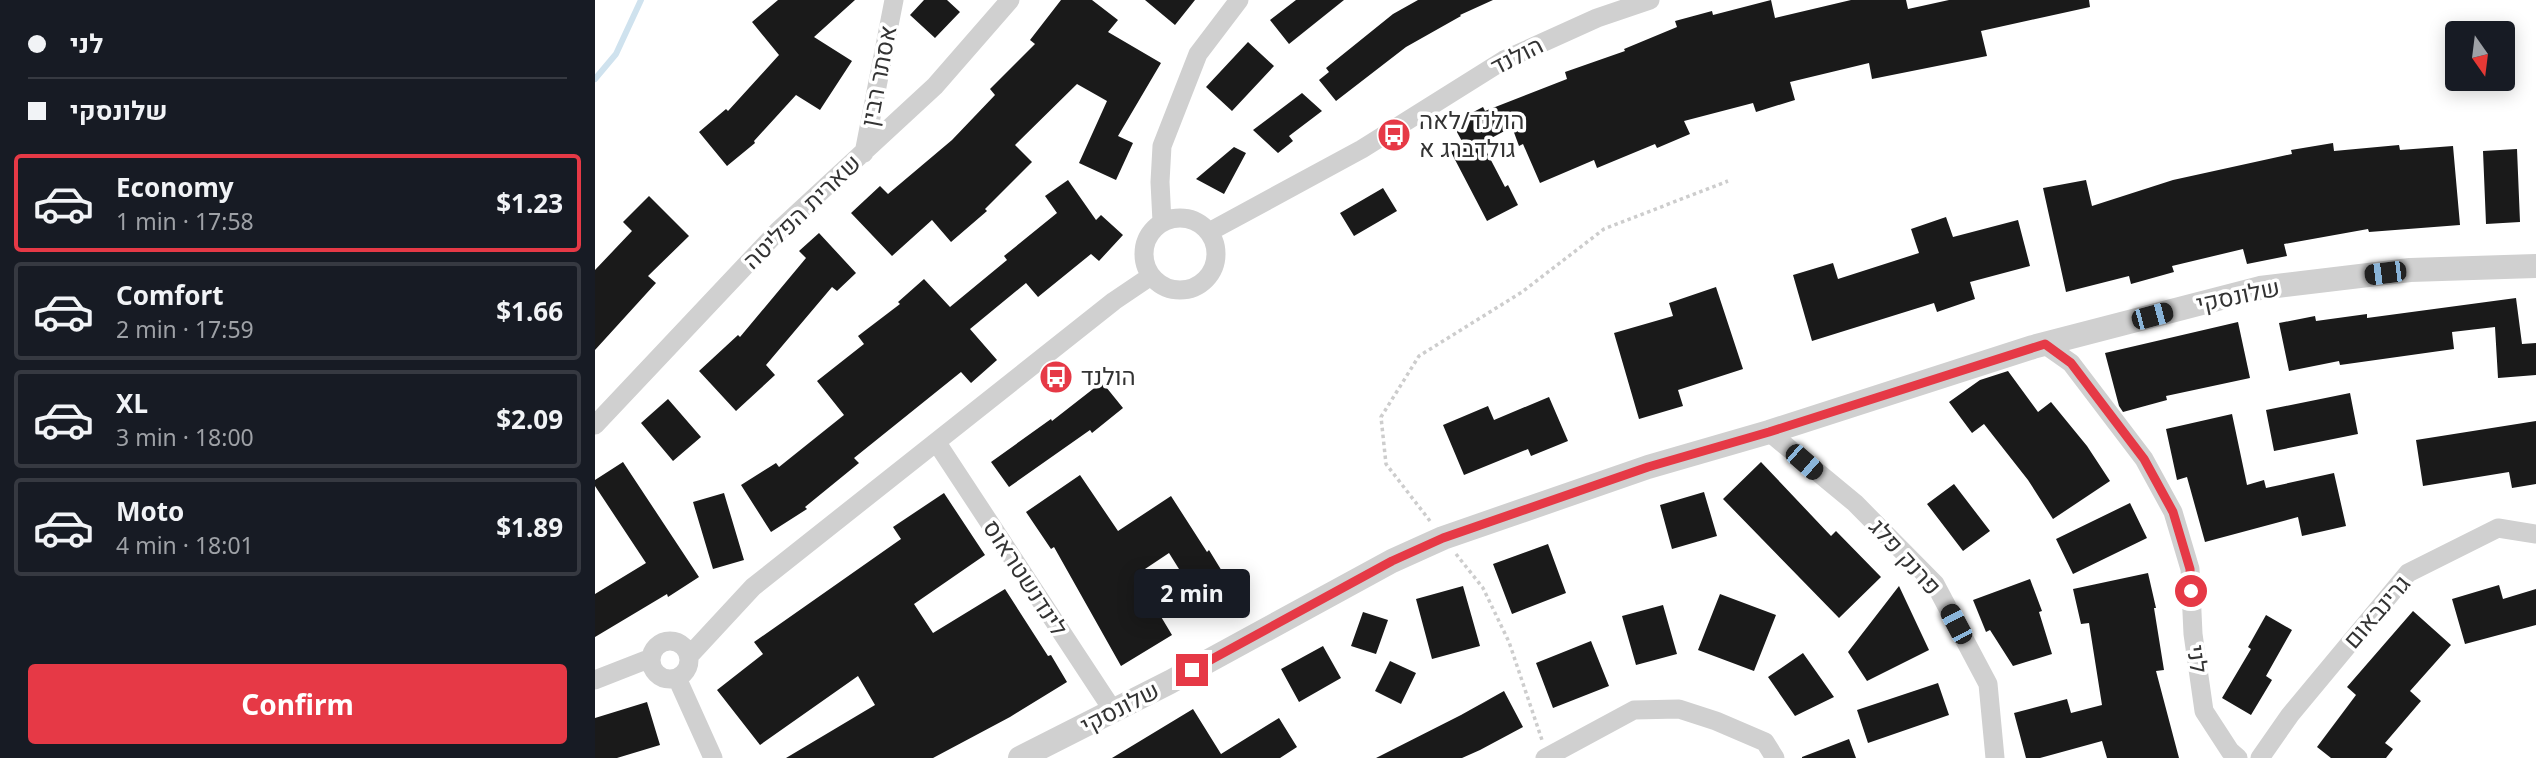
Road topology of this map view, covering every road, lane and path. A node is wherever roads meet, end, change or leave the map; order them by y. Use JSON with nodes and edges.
{"nodes":[{"id":1,"x":894,"y":0,"type":"edge"},
{"id":2,"x":1010,"y":0,"type":"edge"},
{"id":3,"x":1239,"y":0,"type":"edge"},
{"id":4,"x":1650,"y":0,"type":"edge"},
{"id":5,"x":865,"y":153,"type":"junction"},
{"id":6,"x":1728,"y":181,"type":"dead end"},
{"id":7,"x":1162,"y":222,"type":"junction"},
{"id":8,"x":1209,"y":232,"type":"junction"},
{"id":9,"x":2536,"y":266,"type":"edge"},
{"id":10,"x":1151,"y":276,"type":"junction"},
{"id":11,"x":2045,"y":344,"type":"junction"},
{"id":12,"x":595,"y":425,"type":"edge"},
{"id":13,"x":1769,"y":432,"type":"junction"},
{"id":14,"x":937,"y":443,"type":"junction"},
{"id":15,"x":2536,"y":534,"type":"edge"},
{"id":16,"x":1443,"y":538,"type":"junction"},
{"id":17,"x":689,"y":656,"type":"junction"},
{"id":18,"x":652,"y":658,"type":"junction"},
{"id":19,"x":677,"y":678,"type":"junction"},
{"id":20,"x":595,"y":680,"type":"edge"},
{"id":21,"x":1114,"y":712,"type":"junction"},
{"id":22,"x":1546,"y":757,"type":"edge"},
{"id":23,"x":713,"y":758,"type":"edge"},
{"id":24,"x":1020,"y":758,"type":"edge"},
{"id":25,"x":1775,"y":758,"type":"edge"},
{"id":26,"x":1995,"y":758,"type":"edge"},
{"id":27,"x":2238,"y":758,"type":"edge"},
{"id":28,"x":2260,"y":758,"type":"edge"}],
"edges":[{"from":1,"to":5,"type":"street","name":"אסתר רבין"},
{"from":2,"to":5,"type":"street","name":"שארית הפליטה"},
{"from":3,"to":7,"type":"street"},
{"from":4,"to":8,"type":"street","name":"הולנד"},
{"from":5,"to":12,"type":"street","name":"שארית הפליטה"},
{"from":6,"to":16,"type":"path"},
{"from":7,"to":8,"type":"street"},
{"from":7,"to":10,"type":"street"},
{"from":8,"to":10,"type":"street"},
{"from":9,"to":11,"type":"street","name":"שלונסקי"},
{"from":10,"to":14,"type":"street"},
{"from":11,"to":13,"type":"street","name":"שלונסקי"},
{"from":11,"to":27,"type":"street","name":"לני"},
{"from":13,"to":16,"type":"street","name":"שלונסקי"},
{"from":13,"to":26,"type":"street","name":"פרנק פלג"},
{"from":14,"to":17,"type":"street"},
{"from":14,"to":21,"type":"street","name":"לינדנשטראוס"},
{"from":15,"to":28,"type":"street","name":"גרינבאום"},
{"from":16,"to":21,"type":"street","name":"שלונסקי"},
{"from":16,"to":22,"type":"path"},
{"from":17,"to":18,"type":"street"},
{"from":17,"to":19,"type":"street"},
{"from":18,"to":19,"type":"street"},
{"from":18,"to":20,"type":"street"},
{"from":19,"to":23,"type":"street"},
{"from":21,"to":24,"type":"street","name":"שלונסקי"},
{"from":22,"to":25,"type":"street"}]}
